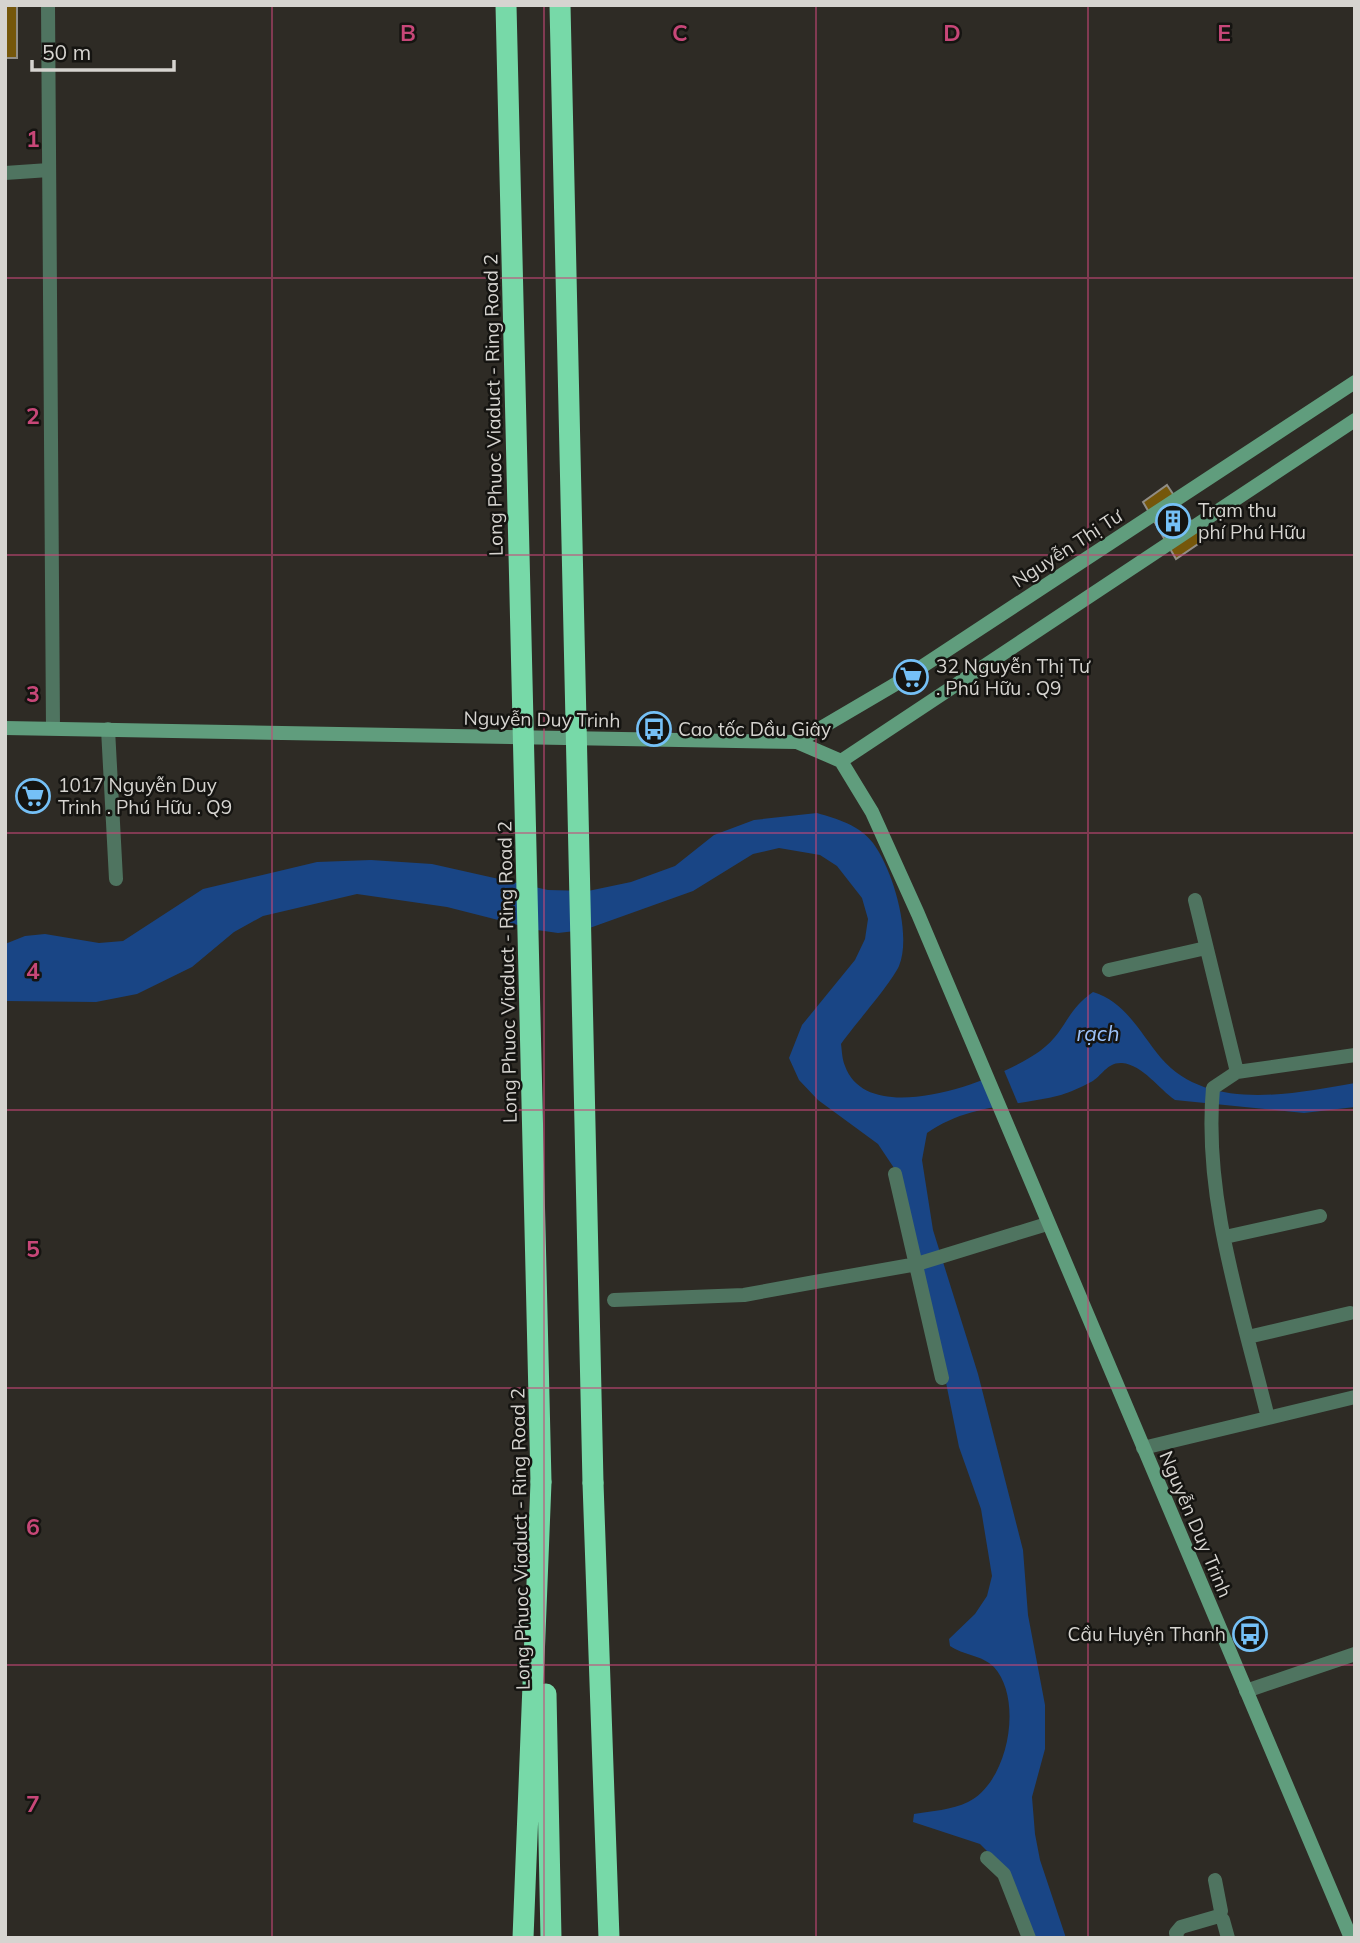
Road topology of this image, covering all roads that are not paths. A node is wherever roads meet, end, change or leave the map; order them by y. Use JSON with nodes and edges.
{"nodes":[{"id":1,"x":48,"y":5,"type":"edge"},
{"id":2,"x":506,"y":5,"type":"edge"},
{"id":3,"x":560,"y":5,"type":"edge"},
{"id":4,"x":48,"y":170,"type":"junction"},
{"id":5,"x":5,"y":173,"type":"edge"},
{"id":6,"x":1355,"y":382,"type":"edge"},
{"id":7,"x":1355,"y":420,"type":"edge"},
{"id":8,"x":5,"y":728,"type":"edge"},
{"id":9,"x":53,"y":728,"type":"junction"},
{"id":10,"x":108,"y":729,"type":"junction"},
{"id":11,"x":797,"y":742,"type":"junction"},
{"id":12,"x":841,"y":761,"type":"junction"},
{"id":13,"x":116,"y":879,"type":"dead end"},
{"id":14,"x":1195,"y":900,"type":"dead end"},
{"id":15,"x":1206,"y":948,"type":"junction"},
{"id":16,"x":1109,"y":970,"type":"dead end"},
{"id":17,"x":1355,"y":1055,"type":"edge"},
{"id":18,"x":1237,"y":1072,"type":"junction"},
{"id":19,"x":895,"y":1174,"type":"dead end"},
{"id":20,"x":1320,"y":1216,"type":"dead end"},
{"id":21,"x":1047,"y":1224,"type":"junction"},
{"id":22,"x":1225,"y":1237,"type":"junction"},
{"id":23,"x":917,"y":1264,"type":"junction"},
{"id":24,"x":614,"y":1300,"type":"dead end"},
{"id":25,"x":1349,"y":1313,"type":"dead end"},
{"id":26,"x":1248,"y":1337,"type":"junction"},
{"id":27,"x":942,"y":1378,"type":"dead end"},
{"id":28,"x":1355,"y":1397,"type":"edge"},
{"id":29,"x":1268,"y":1418,"type":"junction"},
{"id":30,"x":1143,"y":1448,"type":"junction"},
{"id":31,"x":541,"y":1482,"type":"junction"},
{"id":32,"x":593,"y":1483,"type":"junction"},
{"id":33,"x":1355,"y":1654,"type":"edge"},
{"id":34,"x":1246,"y":1691,"type":"junction"},
{"id":35,"x":987,"y":1858,"type":"dead end"},
{"id":36,"x":1215,"y":1880,"type":"dead end"},
{"id":37,"x":1219,"y":1916,"type":"junction"},
{"id":38,"x":523,"y":1938,"type":"edge"},
{"id":39,"x":551,"y":1938,"type":"edge"},
{"id":40,"x":602,"y":1938,"type":"edge"},
{"id":41,"x":609,"y":1938,"type":"edge"},
{"id":42,"x":1029,"y":1938,"type":"edge"},
{"id":43,"x":1177,"y":1938,"type":"edge"},
{"id":44,"x":1228,"y":1938,"type":"edge"},
{"id":45,"x":1351,"y":1938,"type":"edge"}],
"edges":[{"from":1,"to":4,"type":"street"},
{"from":2,"to":31,"type":"highway","name":"Long Phuoc Viaduct - Ring Road 2","bridge":true},
{"from":3,"to":32,"type":"highway","bridge":true},
{"from":4,"to":5,"type":"street"},
{"from":4,"to":9,"type":"street"},
{"from":6,"to":11,"type":"main road","name":"Nguyễn Thị Tư"},
{"from":7,"to":12,"type":"main road"},
{"from":8,"to":9,"type":"main road","name":"Nguyễn Duy Trinh"},
{"from":9,"to":10,"type":"main road","name":"Nguyễn Duy Trinh"},
{"from":10,"to":11,"type":"main road","name":"Nguyễn Duy Trinh"},
{"from":10,"to":13,"type":"street"},
{"from":11,"to":12,"type":"main road","name":"Nguyễn Duy Trinh"},
{"from":12,"to":21,"type":"main road","name":"Nguyễn Duy Trinh"},
{"from":14,"to":15,"type":"street"},
{"from":15,"to":16,"type":"street"},
{"from":15,"to":18,"type":"street"},
{"from":17,"to":18,"type":"street"},
{"from":18,"to":22,"type":"street"},
{"from":19,"to":23,"type":"street"},
{"from":20,"to":22,"type":"street"},
{"from":21,"to":23,"type":"street"},
{"from":21,"to":30,"type":"main road","name":"Nguyễn Duy Trinh"},
{"from":22,"to":26,"type":"street"},
{"from":23,"to":24,"type":"street"},
{"from":23,"to":27,"type":"street"},
{"from":25,"to":26,"type":"street"},
{"from":26,"to":29,"type":"street"},
{"from":28,"to":29,"type":"street"},
{"from":29,"to":30,"type":"street"},
{"from":30,"to":34,"type":"main road","name":"Nguyễn Duy Trinh"},
{"from":31,"to":38,"type":"highway"},
{"from":31,"to":39,"type":"highway","name":"Long Phuoc Viaduct - Ring Road 2"},
{"from":32,"to":40,"type":"highway"},
{"from":32,"to":41,"type":"highway"},
{"from":33,"to":34,"type":"street"},
{"from":34,"to":45,"type":"main road","name":"Nguyễn Duy Trinh"},
{"from":35,"to":42,"type":"street"},
{"from":36,"to":37,"type":"street"},
{"from":37,"to":43,"type":"street"},
{"from":37,"to":44,"type":"street"}]}
